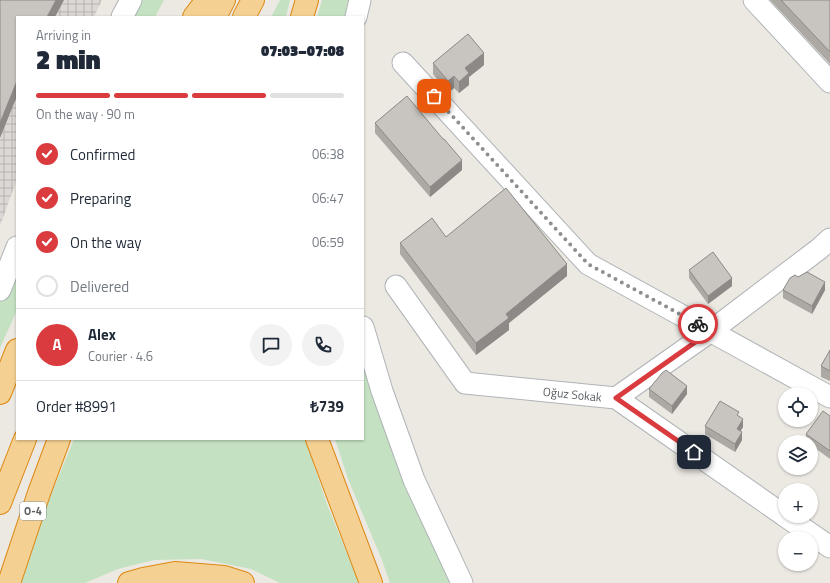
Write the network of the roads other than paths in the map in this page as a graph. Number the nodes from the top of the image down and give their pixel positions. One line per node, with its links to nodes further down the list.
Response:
1 (130, 0): 8 (street)
2 (208, 0): 9 (highway)
3 (224, 0): 10 (highway)
4 (253, 0): 11 (highway)
5 (307, 0): 12 (highway)
6 (360, 0): 13 (street)
7 (754, 0): 15 (street)
8 (122, 16)
9 (195, 16)
10 (216, 16)
11 (245, 16)
12 (302, 16)
13 (356, 16)
14 (403, 63): 21 (street)
15 (830, 82)
16 (826, 248): 21 (street)
17 (16, 250): 19 (street)
18 (396, 286): 25 (street, Oğuz Sokak)
19 (0, 290)
20 (364, 330): 37 (street)
21 (711, 331): 24 (street); 25 (street)
22 (16, 353): 23 (highway)
23 (0, 393)
24 (830, 397)
25 (616, 398): 30 (street, Oğuz Sokak)
26 (25, 440): 29 (highway)
27 (59, 440): 33 (highway, O-4)
28 (318, 440): 36 (highway)
29 (0, 503)
30 (778, 511)
31 (795, 523): 32 (street, Oğuz Sokak)
32 (830, 547)
33 (9, 583)
34 (129, 583): 35 (highway)
35 (243, 583)
36 (371, 583)
37 (462, 583)

